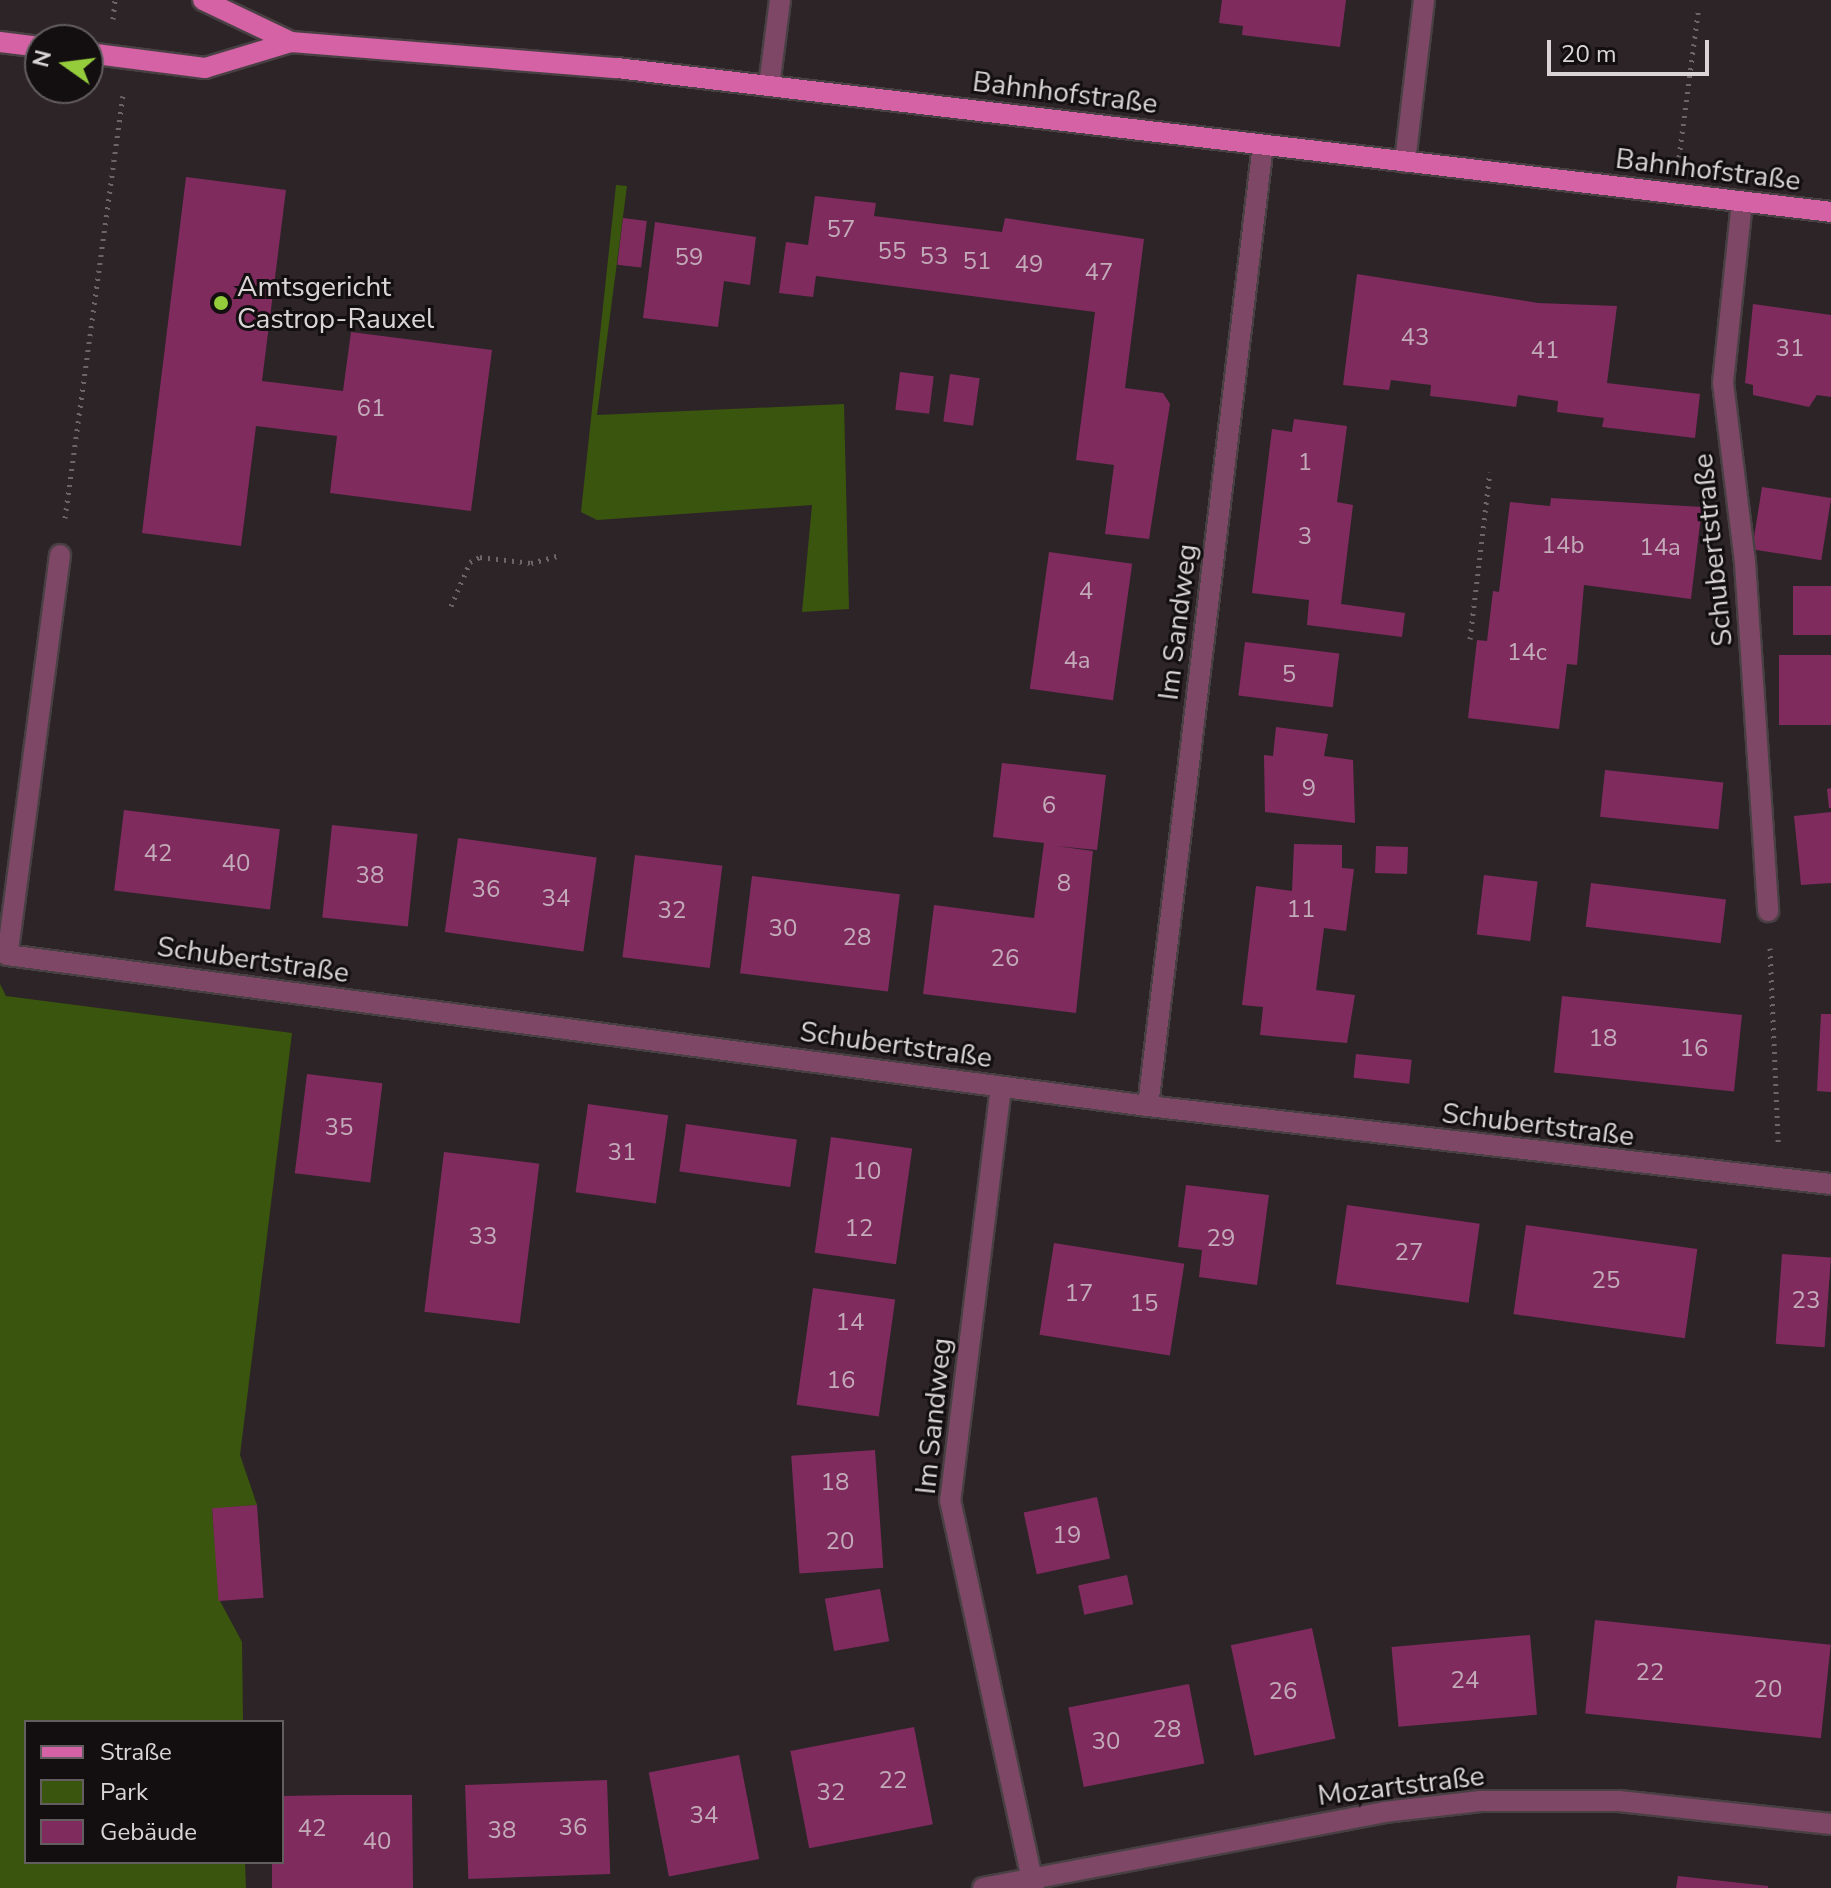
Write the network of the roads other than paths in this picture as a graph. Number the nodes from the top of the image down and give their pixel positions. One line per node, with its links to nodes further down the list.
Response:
1 (203, 0): 5 (main road, Bahnhofstraße)
2 (780, 0): 8 (street)
3 (1424, 0): 10 (street)
4 (0, 42): 6 (main road)
5 (291, 42): 7 (main road, Bahnhofstraße); 8 (main road, Bahnhofstraße)
6 (24, 45)
7 (104, 55)
8 (769, 86): 9 (main road, Bahnhofstraße)
9 (1263, 145): 10 (main road, Bahnhofstraße); 16 (street, Im Sandweg)
10 (1405, 162): 11 (main road, Bahnhofstraße)
11 (1742, 202): 12 (main road, Bahnhofstraße); 14 (street, Schubertstraße)
12 (1831, 212)
13 (60, 555): 15 (street, Schubertstraße)
14 (1768, 911)
15 (1001, 1087): 16 (street, Schubertstraße); 19 (street, Im Sandweg)
16 (1148, 1106): 17 (street, Schubertstraße)
17 (1831, 1184)
18 (1831, 1824): 19 (street, Mozartstraße)
19 (1033, 1883): 20 (street, Mozartstraße)
20 (983, 1888)

